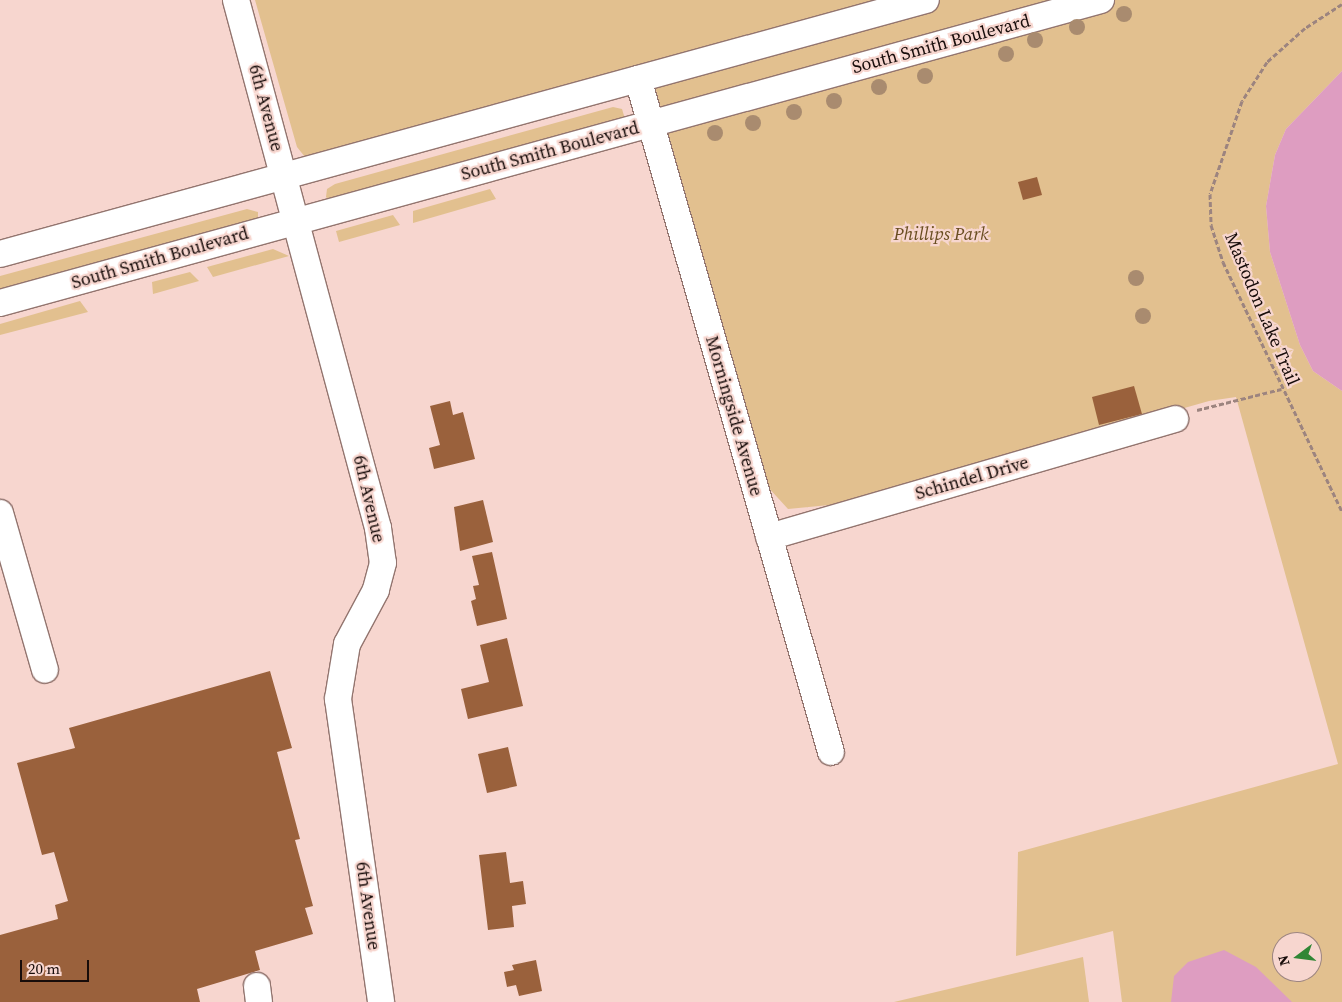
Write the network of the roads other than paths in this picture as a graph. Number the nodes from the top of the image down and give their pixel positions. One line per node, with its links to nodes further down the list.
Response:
1 (236, 0): 6 (street, 6th Avenue)
2 (926, 0): 4 (street)
3 (1101, 0): 5 (street, South Smith Boulevard)
4 (638, 80): 5 (street, Morningside Avenue); 6 (street)
5 (650, 124): 7 (street, South Smith Boulevard); 12 (street, Morningside Avenue)
6 (285, 176): 7 (street, 6th Avenue); 8 (street)
7 (298, 219): 9 (street, South Smith Boulevard); 15 (street, 6th Avenue)
8 (0, 254)
9 (0, 303)
10 (1181, 414): 12 (street, Schindel Drive)
11 (0, 514): 13 (street)
12 (769, 537): 14 (street, Morningside Avenue)
13 (45, 670)
14 (831, 752)
15 (381, 1002)

